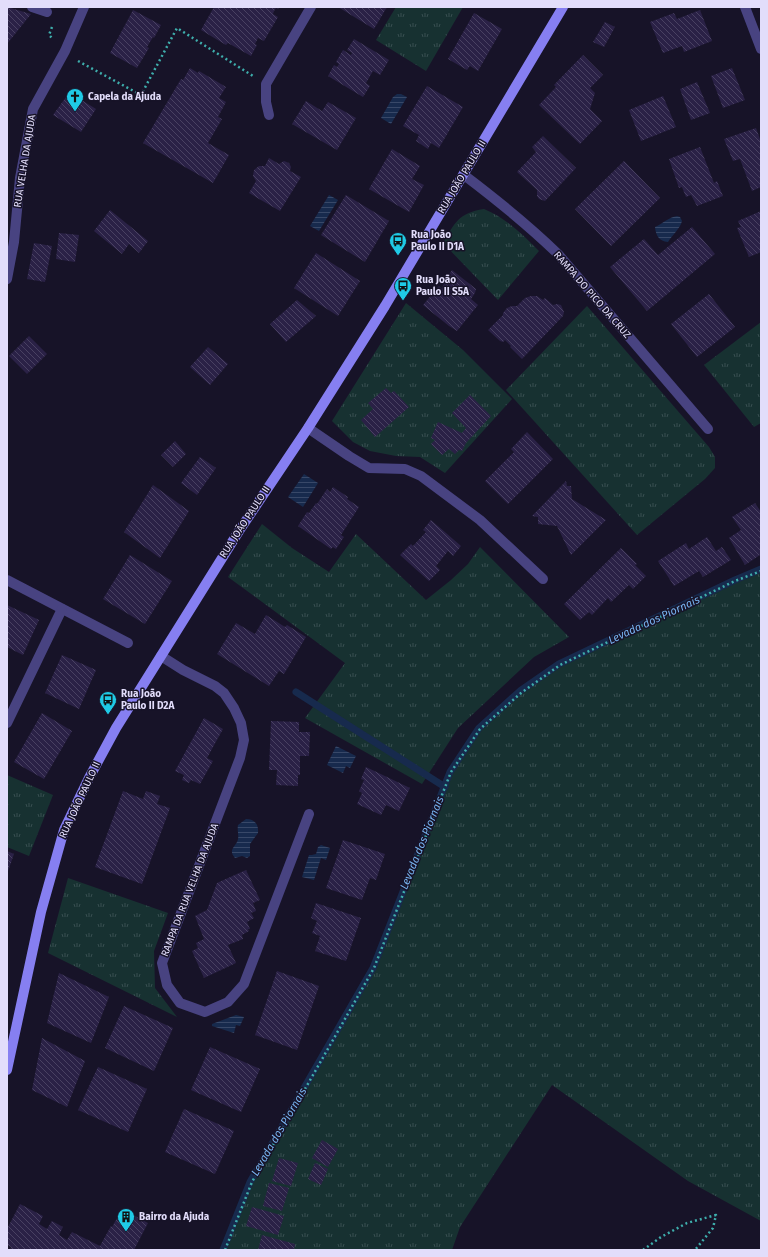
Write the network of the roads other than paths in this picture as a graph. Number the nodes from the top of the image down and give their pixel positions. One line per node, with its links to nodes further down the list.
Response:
1 (32, 7): 6 (street)
2 (84, 7): 10 (street, RUA VELHA DA AJUDA)
3 (311, 7): 8 (street)
4 (563, 7): 9 (street, RUA JOÃO PAULO II)
5 (745, 7): 7 (street)
6 (47, 12)
7 (761, 49)
8 (269, 115)
9 (464, 175): 11 (street, RUA JOÃO PAULO II); 12 (street, RAMPA DO PICO DA CRUZ)
10 (7, 279)
11 (308, 428): 13 (street); 17 (street, RUA JOÃO PAULO II)
12 (708, 429)
13 (542, 579)
14 (7, 580): 15 (street)
15 (62, 609): 16 (street); 18 (street)
16 (128, 643)
17 (161, 656): 19 (street, RAMPA DA RUA VELHA DA AJUDA); 20 (street, RUA JOÃO PAULO II)
18 (7, 723)
19 (309, 814)
20 (7, 1070)

